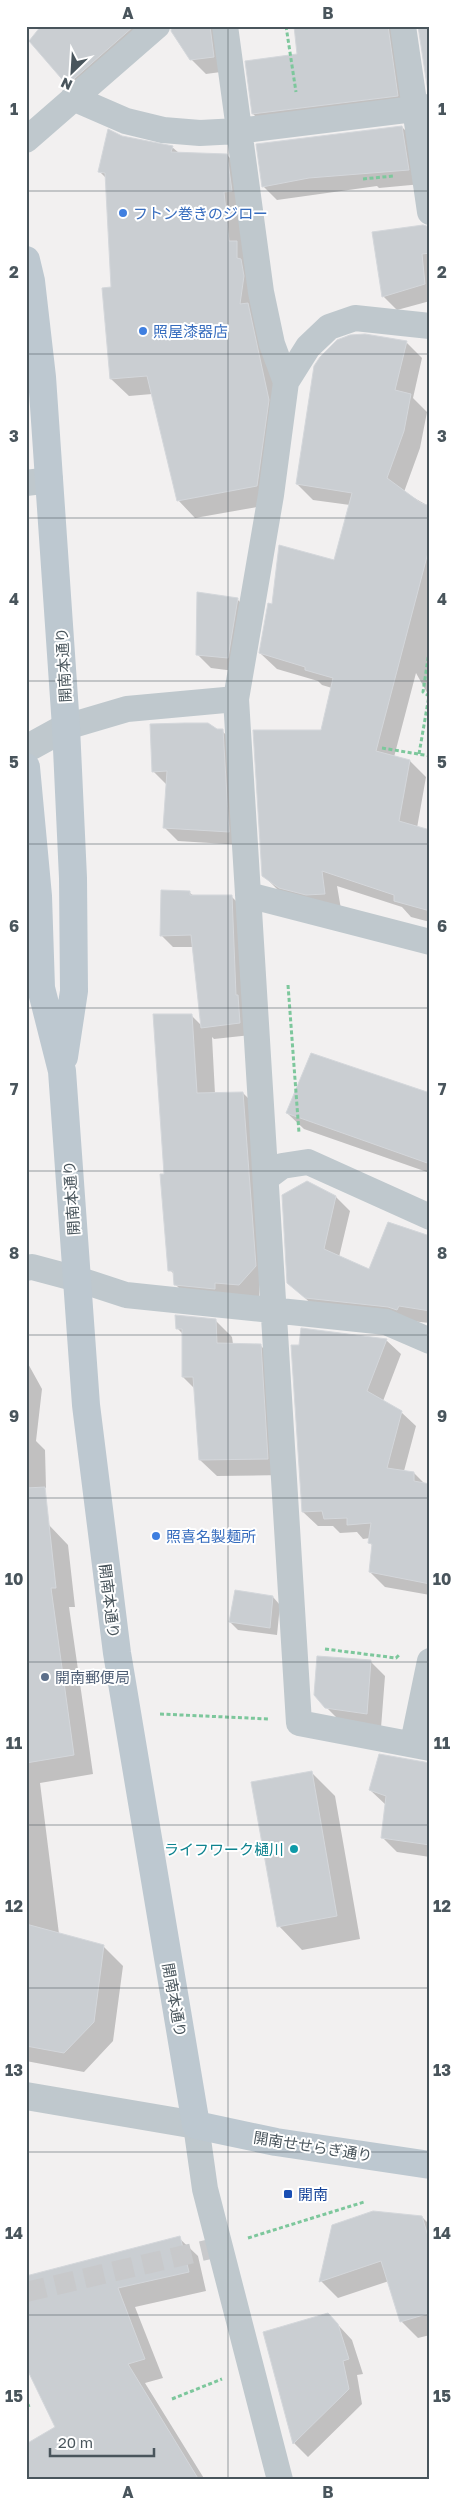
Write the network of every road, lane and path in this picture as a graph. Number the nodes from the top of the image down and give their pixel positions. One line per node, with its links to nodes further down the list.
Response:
1 (225, 26): 8 (street)
2 (286, 26): 7 (path)
3 (403, 26): 6 (street)
4 (147, 29): 5 (street)
5 (73, 98): 8 (street); 9 (street)
6 (422, 108): 7 (street); 10 (street)
7 (301, 123): 8 (street)
8 (238, 131): 13 (street)
9 (26, 140)
10 (430, 212)
11 (26, 260): 14 (main road, 開南本通り)
12 (430, 326): 13 (street)
13 (286, 382): 16 (street)
14 (38, 482): 17 (main road, 開南本通り)
15 (430, 645): 20 (path)
16 (236, 699): 17 (street); 23 (street)
17 (66, 727): 19 (street); 26 (main road, 開南本通り)
18 (382, 748): 20 (path)
19 (26, 749)
20 (418, 754): 21 (path)
21 (430, 756)
22 (26, 767): 26 (main road, 開南本通り)
23 (248, 895): 24 (street); 28 (street)
24 (430, 942)
25 (287, 978): 27 (path)
26 (62, 1071): 31 (main road, 開南本通り)
27 (308, 1162): 28 (street); 29 (street)
28 (266, 1178): 32 (street)
29 (430, 1217)
30 (26, 1268): 31 (street)
31 (77, 1279): 32 (street); 37 (main road, 開南本通り)
32 (274, 1310): 33 (street); 34 (street)
33 (430, 1341)
34 (294, 1646): 35 (path); 38 (street)
35 (403, 1652)
36 (430, 1661): 39 (street)
37 (126, 1712): 38 (path); 41 (main road, 開南本通り)
38 (299, 1723): 39 (street)
39 (421, 1745)
40 (26, 2096): 41 (street)
41 (196, 2125): 42 (main road, 開南せせらぎ通り); 44 (street)
42 (430, 2165)
43 (364, 2202): 44 (path)
44 (219, 2247): 45 (street)
45 (250, 2367): 47 (path); 49 (street)
46 (26, 2398): 48 (path)
47 (172, 2399)
48 (30, 2407)
49 (280, 2480)

